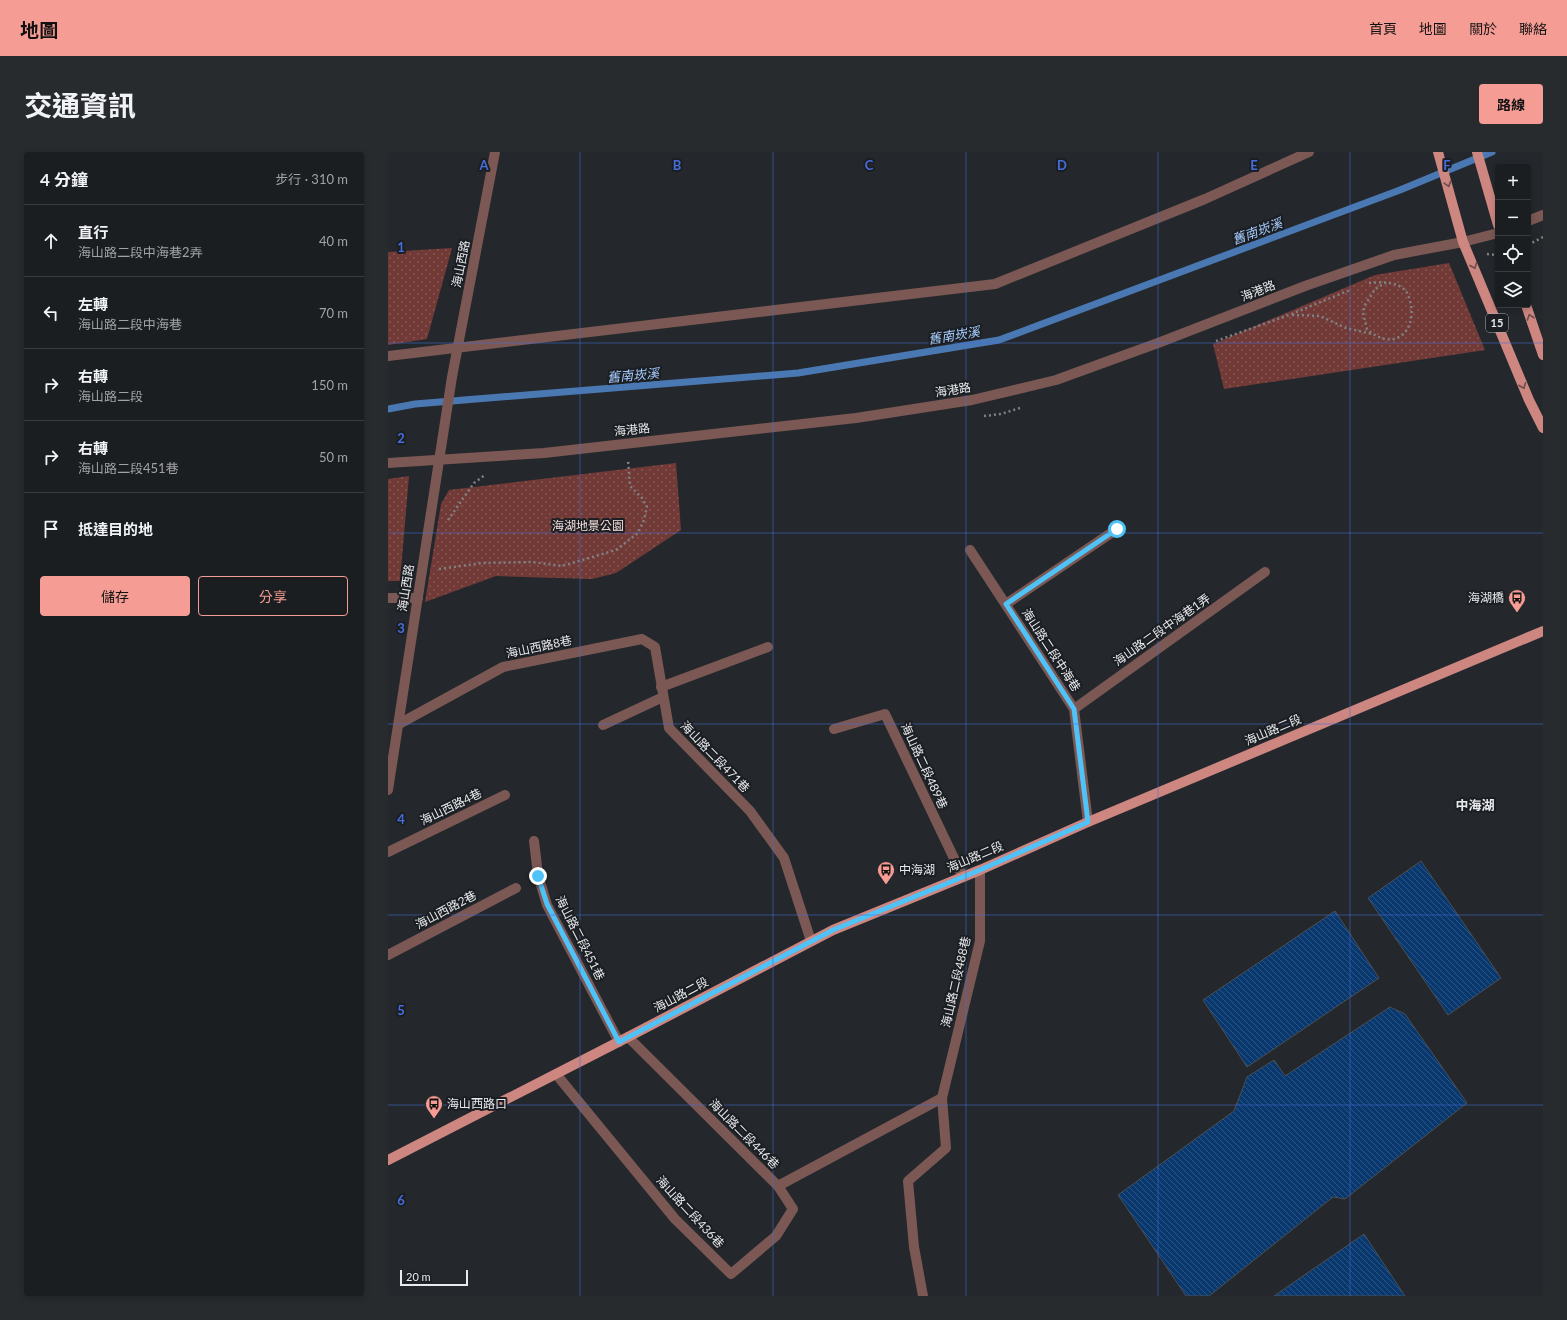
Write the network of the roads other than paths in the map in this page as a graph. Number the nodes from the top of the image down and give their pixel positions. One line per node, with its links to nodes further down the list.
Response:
1 (1309, 152): 11 (street)
2 (1438, 152): 9 (main road, 15, one-way to 9)
3 (1477, 152): 5 (main road)
4 (495, 153): 11 (street, 海山西路)
5 (1495, 214)
6 (1543, 215): 7 (street)
7 (1531, 220)
8 (1495, 234): 9 (street, 海港路)
9 (1463, 242): 14 (main road, 15, one-way to 14); 15 (street, 海港路)
10 (1527, 308): 12 (main road, one-way to 10)
11 (459, 347): 13 (street); 15 (street, 海山西路)
12 (1543, 355)
13 (388, 356)
14 (1543, 428)
15 (440, 459): 16 (street, 海港路); 21 (street, 海山西路)
16 (388, 463)
17 (1117, 529): 22 (street)
18 (970, 550): 22 (street, 海山路二段中海巷)
19 (1265, 572): 27 (street, 海山路二段中海巷1弄)
20 (388, 598): 21 (street)
21 (418, 598): 28 (street, 海山西路)
22 (1006, 604): 27 (street, 海山路二段中海巷)
23 (1543, 631): 33 (main road, 海山路二段)
24 (768, 647): 25 (street)
25 (662, 687): 26 (street, 海山路二段471巷); 28 (street, 海山西路8巷)
26 (663, 698): 29 (street); 39 (street, 海山路二段471巷)
27 (1074, 709): 33 (street, 海山路二段中海巷)
28 (398, 724): 31 (street, 海山西路)
29 (603, 725)
30 (834, 730): 37 (street, 海山路二段489巷)
31 (388, 790)
32 (505, 795): 35 (street, 海山西路4巷)
33 (1088, 822): 36 (main road, 海山路二段)
34 (534, 841): 41 (street, 海山路二段451巷)
35 (388, 852)
36 (980, 870): 37 (main road, 海山路二段); 43 (street, 海山路二段488巷)
37 (963, 877): 39 (main road, 海山路二段)
38 (516, 888): 40 (street, 海山西路2巷)
39 (811, 942): 41 (main road, 海山路二段)
40 (388, 956)
41 (624, 1040): 42 (main road, 海山路二段); 45 (street, 海山路二段446巷)
42 (556, 1074): 44 (main road, 海山路二段); 45 (street, 海山路二段436巷)
43 (942, 1098): 45 (street, 海山路二段446巷); 46 (street, 海山路二段488巷)
44 (388, 1160)
45 (778, 1186)
46 (923, 1296)

